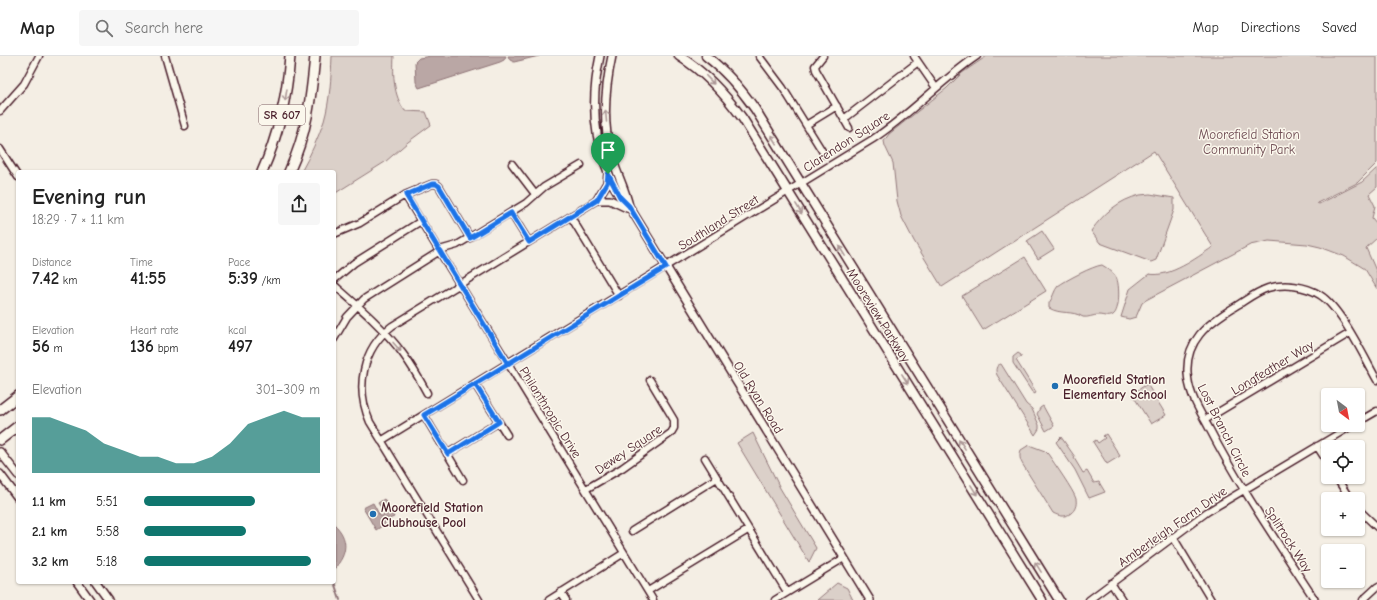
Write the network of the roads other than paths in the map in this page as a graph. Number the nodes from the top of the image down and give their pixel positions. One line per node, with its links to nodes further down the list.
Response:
1 (39, 56): 18 (street)
2 (165, 56): 21 (street)
3 (290, 56): 27 (main road, SR 607, one-way to 27)
4 (315, 56): 28 (main road, SR 607)
5 (600, 56): 30 (street, Old Ryan Road)
6 (612, 56): 36 (street, Old Ryan Road, one-way to 6)
7 (679, 56): 32 (main road, Mooreview Parkway, one-way to 32)
8 (706, 56): 31 (main road, Mooreview Parkway, one-way to 8)
9 (823, 56): 17 (street)
10 (914, 56): 14 (street)
11 (963, 56): 15 (street)
12 (977, 56): 15 (street, Clarendon Square)
13 (761, 57): 20 (street)
14 (918, 62): 16 (street); 19 (street)
15 (967, 62): 16 (street, Clarendon Square)
16 (936, 88): 31 (street, Clarendon Square)
17 (837, 106): 19 (street); 20 (street)
18 (0, 111)
19 (844, 118): 22 (street)
20 (806, 125): 24 (street)
21 (185, 126)
22 (849, 128)
23 (0, 149): 29 (street)
24 (824, 154)
25 (512, 164): 33 (street)
26 (581, 165): 33 (street)
27 (263, 170)
28 (290, 170)
29 (16, 174)
30 (608, 174): 35 (street); 36 (street, Old Ryan Road)
31 (800, 183): 32 (street, Southland Street); 105 (main road, Mooreview Parkway, one-way to 31)
32 (788, 191): 44 (street, Southland Street); 104 (main road, Mooreview Parkway, one-way to 104)
33 (535, 194): 37 (street)
34 (406, 195): 39 (street, Philanthropic Drive); 40 (street); 41 (street)
35 (597, 200): 36 (street); 38 (street)
36 (630, 209): 44 (street, Old Ryan Road)
37 (511, 213): 41 (street); 42 (street)
38 (571, 217): 42 (street); 48 (street)
39 (422, 221): 43 (street, Philanthropic Drive); 45 (street)
40 (336, 233)
41 (470, 238): 43 (street)
42 (529, 242): 46 (street)
43 (440, 251): 46 (street, Philanthropic Drive); 49 (street)
44 (666, 267): 48 (street, Southland Street); 88 (street, Old Ryan Road)
45 (336, 278)
46 (460, 284): 50 (street); 53 (street, Philanthropic Drive)
47 (336, 287): 49 (street)
48 (618, 296): 53 (street, Southland Street)
49 (357, 306): 50 (street); 52 (street)
50 (384, 332): 57 (street, one-way to 57); 69 (street)
51 (1350, 333): 55 (street, Lost Branch Circle); 63 (street, Longfeather Way); 63 (street, Lost Branch Circle)
52 (336, 336)
53 (508, 364): 56 (street, Southland Street); 79 (street, Philanthropic Drive)
54 (650, 380): 79 (street, Dewey Square)
55 (1377, 380)
56 (475, 384): 61 (street, Southland Street); 64 (street)
57 (428, 393)
58 (16, 398): 59 (main road)
59 (0, 410)
60 (1377, 411): 62 (street)
61 (424, 415): 69 (street, Southland Street); 73 (street)
62 (1365, 418)
63 (1205, 420): 80 (street, Lost Branch Circle)
64 (499, 422): 67 (street); 73 (street)
65 (16, 428): 68 (main road)
66 (1341, 432): 70 (street, Amberleigh Farm Drive)
67 (507, 435)
68 (0, 440)
69 (381, 441): 98 (street)
70 (1317, 446): 72 (street); 80 (street, Amberleigh Farm Drive)
71 (0, 452): 75 (street)
72 (1321, 452)
73 (448, 454): 78 (street)
74 (705, 458): 77 (street)
75 (16, 472)
76 (0, 474): 81 (street)
77 (717, 478): 84 (street); 85 (street)
78 (463, 480)
79 (586, 489): 87 (street, Philanthropic Drive)
80 (1244, 490): 86 (street, Amberleigh Farm Drive); 109 (street, Splitrock Way)
81 (16, 495)
82 (1365, 516): 83 (street)
83 (1377, 527)
84 (748, 530): 93 (street); 95 (street)
85 (632, 531)
86 (1173, 537): 89 (street, Amberleigh Farm Drive); 108 (street)
87 (624, 553): 93 (street, Philanthropic Drive); 94 (street)
88 (844, 558): 95 (street); 103 (street, Old Ryan Road)
89 (1111, 583): 106 (street, Amberleigh Farm Drive); 107 (street)
90 (78, 584): 96 (street)
91 (97, 584): 97 (street)
92 (1377, 587): 110 (street)
93 (648, 591): 101 (street, Philanthropic Drive)
94 (561, 592): 99 (street); 100 (street)
95 (787, 592): 102 (street)
96 (90, 600)
97 (109, 600)
98 (479, 600)
99 (550, 600)
100 (566, 600)
101 (653, 600)
102 (775, 600)
103 (870, 600)
104 (1042, 600)
105 (1059, 600)
106 (1089, 600)
107 (1122, 600)
108 (1210, 600)
109 (1315, 600)
110 (1363, 600)

